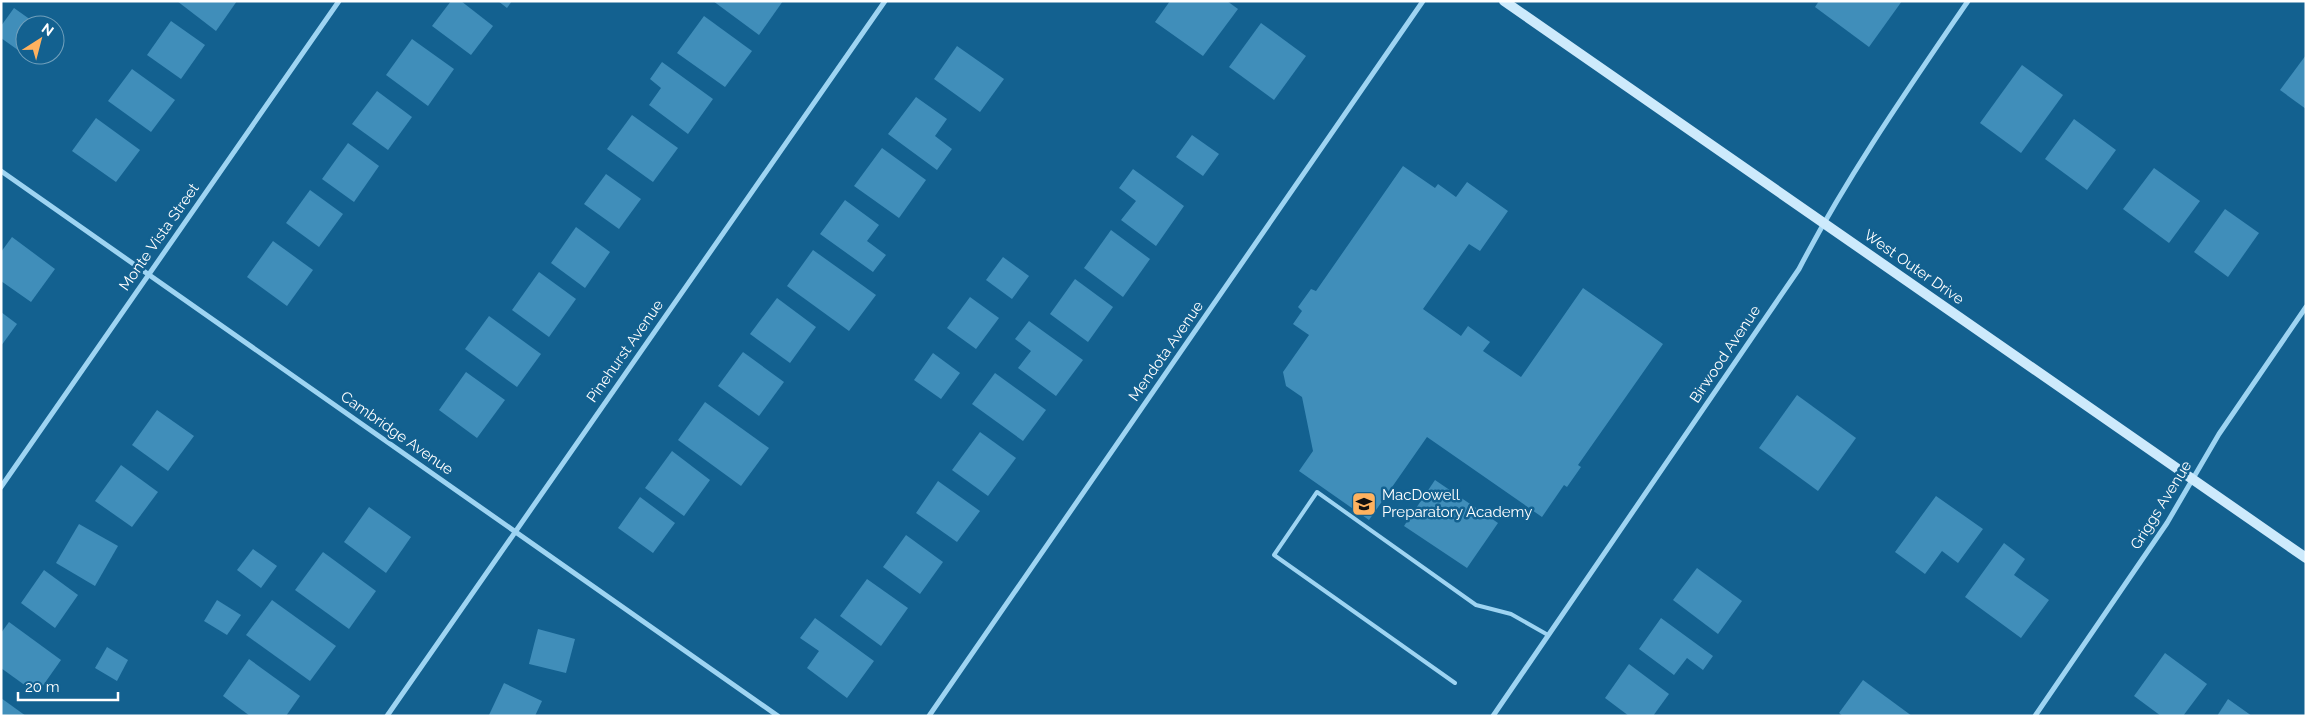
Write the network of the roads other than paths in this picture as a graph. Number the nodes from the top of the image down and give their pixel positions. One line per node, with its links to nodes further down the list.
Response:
1 (339, 1): 8 (street, Monte Vista Street)
2 (885, 1): 12 (street, Pinehurst Avenue)
3 (1423, 1): 18 (street, Mendota Avenue)
4 (1504, 1): 7 (main road, West Outer Drive)
5 (1968, 1): 7 (street, Birwood Avenue)
6 (1, 171): 8 (street, Cambridge Avenue)
7 (1823, 223): 10 (main road, West Outer Drive); 14 (street, Birwood Avenue)
8 (148, 273): 11 (street, Monte Vista Street); 12 (street, Cambridge Avenue)
9 (2306, 307): 10 (street, Griggs Avenue)
10 (2192, 480): 13 (main road, West Outer Drive); 20 (street, Griggs Avenue)
11 (1, 487)
12 (514, 531): 16 (street, Pinehurst Avenue); 17 (street, Cambridge Avenue)
13 (2306, 558)
14 (1548, 635): 15 (lane); 19 (street, Birwood Avenue)
15 (1455, 683)
16 (387, 716)
17 (778, 716)
18 (930, 716)
19 (1492, 716)
20 (2035, 716)

